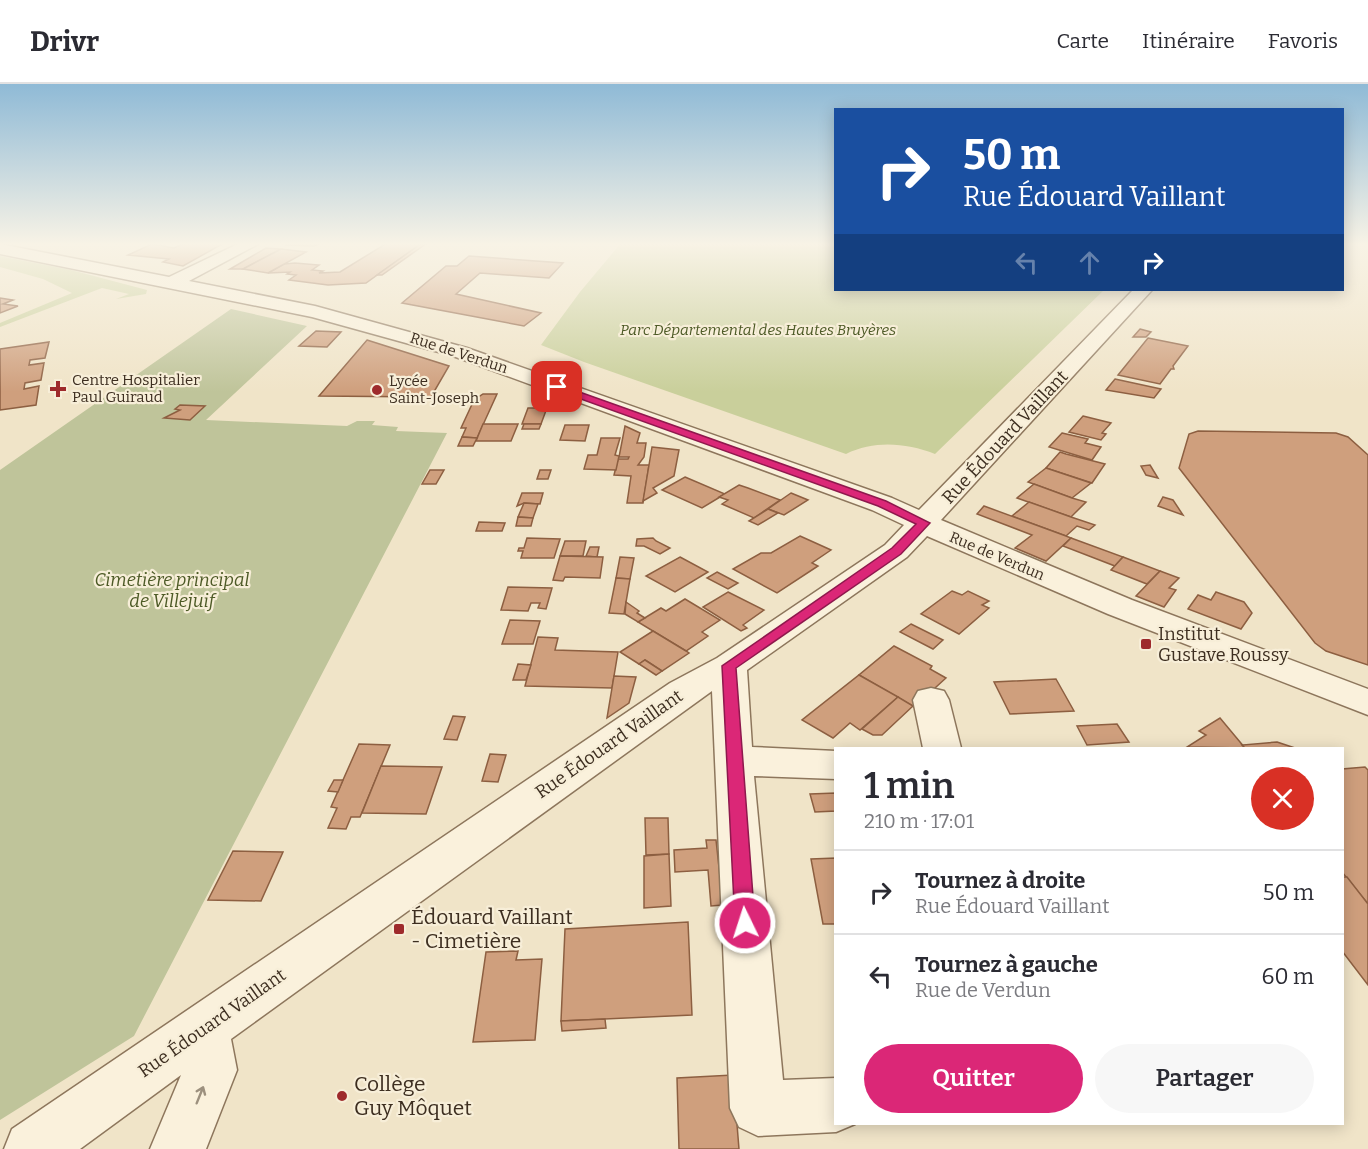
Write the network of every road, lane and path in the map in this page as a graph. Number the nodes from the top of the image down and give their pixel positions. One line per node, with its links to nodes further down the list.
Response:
1 (220, 293): 3 (street, Rue de Verdun)
2 (1140, 293): 3 (street, Rue Édouard Vaillant)
3 (924, 523): 4 (street, Rue Édouard Vaillant); 6 (street, Rue de Verdun)
4 (729, 666): 8 (street); 10 (street, Rue Édouard Vaillant)
5 (931, 700): 7 (street)
6 (1368, 703)
7 (942, 747)
8 (733, 761): 9 (street); 11 (street)
9 (834, 765)
10 (203, 1030): 12 (street, Rue Édouard Vaillant); 13 (street, one-way to 10)
11 (834, 1105)
12 (32, 1149)
13 (178, 1149)

